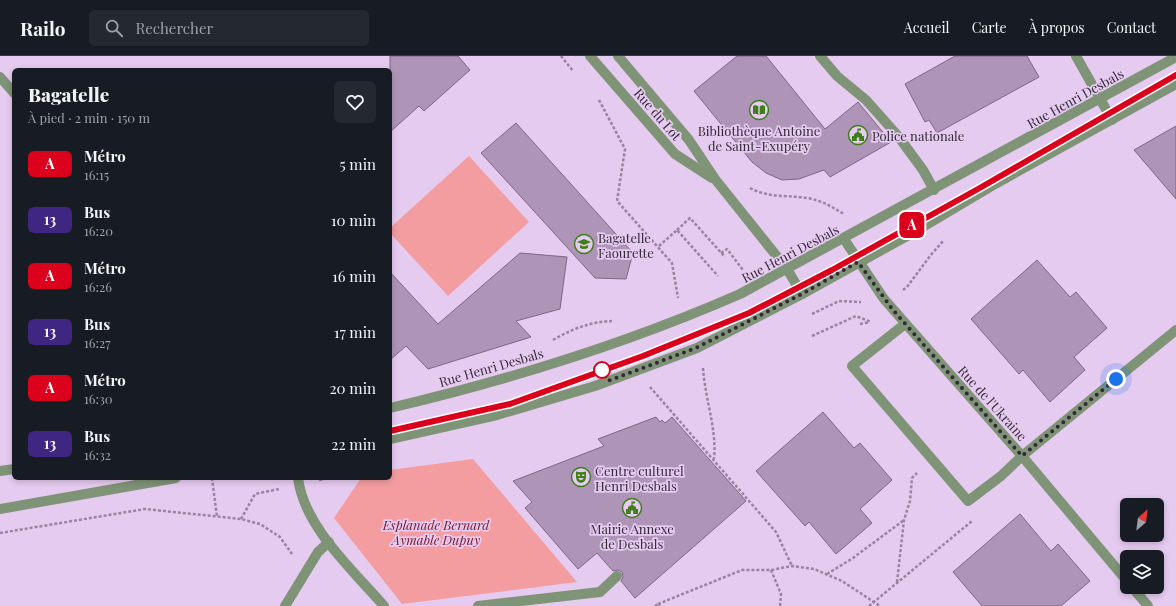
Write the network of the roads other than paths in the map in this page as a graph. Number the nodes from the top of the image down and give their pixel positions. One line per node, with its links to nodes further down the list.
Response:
1 (590, 56): 11 (street, Rue du Lot)
2 (618, 56): 11 (street, Rue du Lot)
3 (820, 56): 12 (street)
4 (1076, 56): 9 (street)
5 (1176, 57): 9 (street, Rue Henri Desbals)
6 (0, 77): 8 (street)
7 (1176, 84): 10 (street)
8 (12, 91)
9 (1100, 98): 10 (street); 12 (street, Rue Henri Desbals)
10 (1112, 120): 14 (street)
11 (714, 179): 15 (street, Rue du Lot)
12 (934, 190): 13 (street, Rue Henri Desbals)
13 (844, 239): 14 (street, Rue de l'Ukraine); 15 (street, Rue Henri Desbals)
14 (858, 262): 16 (street); 17 (street, Rue de l'Ukraine)
15 (787, 269): 16 (street, Rue du Lot); 19 (street, Rue Henri Desbals)
16 (802, 294): 20 (street)
17 (905, 324): 21 (street, Rue de l'Ukraine); 21 (street)
18 (1176, 330): 21 (street)
19 (392, 407)
20 (392, 439)
21 (1022, 456): 28 (street, Rue de l'Ukraine)
22 (12, 469): 23 (street)
23 (0, 471)
24 (165, 480): 26 (street)
25 (298, 480): 27 (street)
26 (0, 509)
27 (329, 542): 31 (street); 32 (street)
28 (1120, 573)
29 (617, 576): 33 (street)
30 (1138, 594): 34 (street)
31 (286, 606)
32 (384, 606)
33 (478, 606)
34 (1148, 606)

